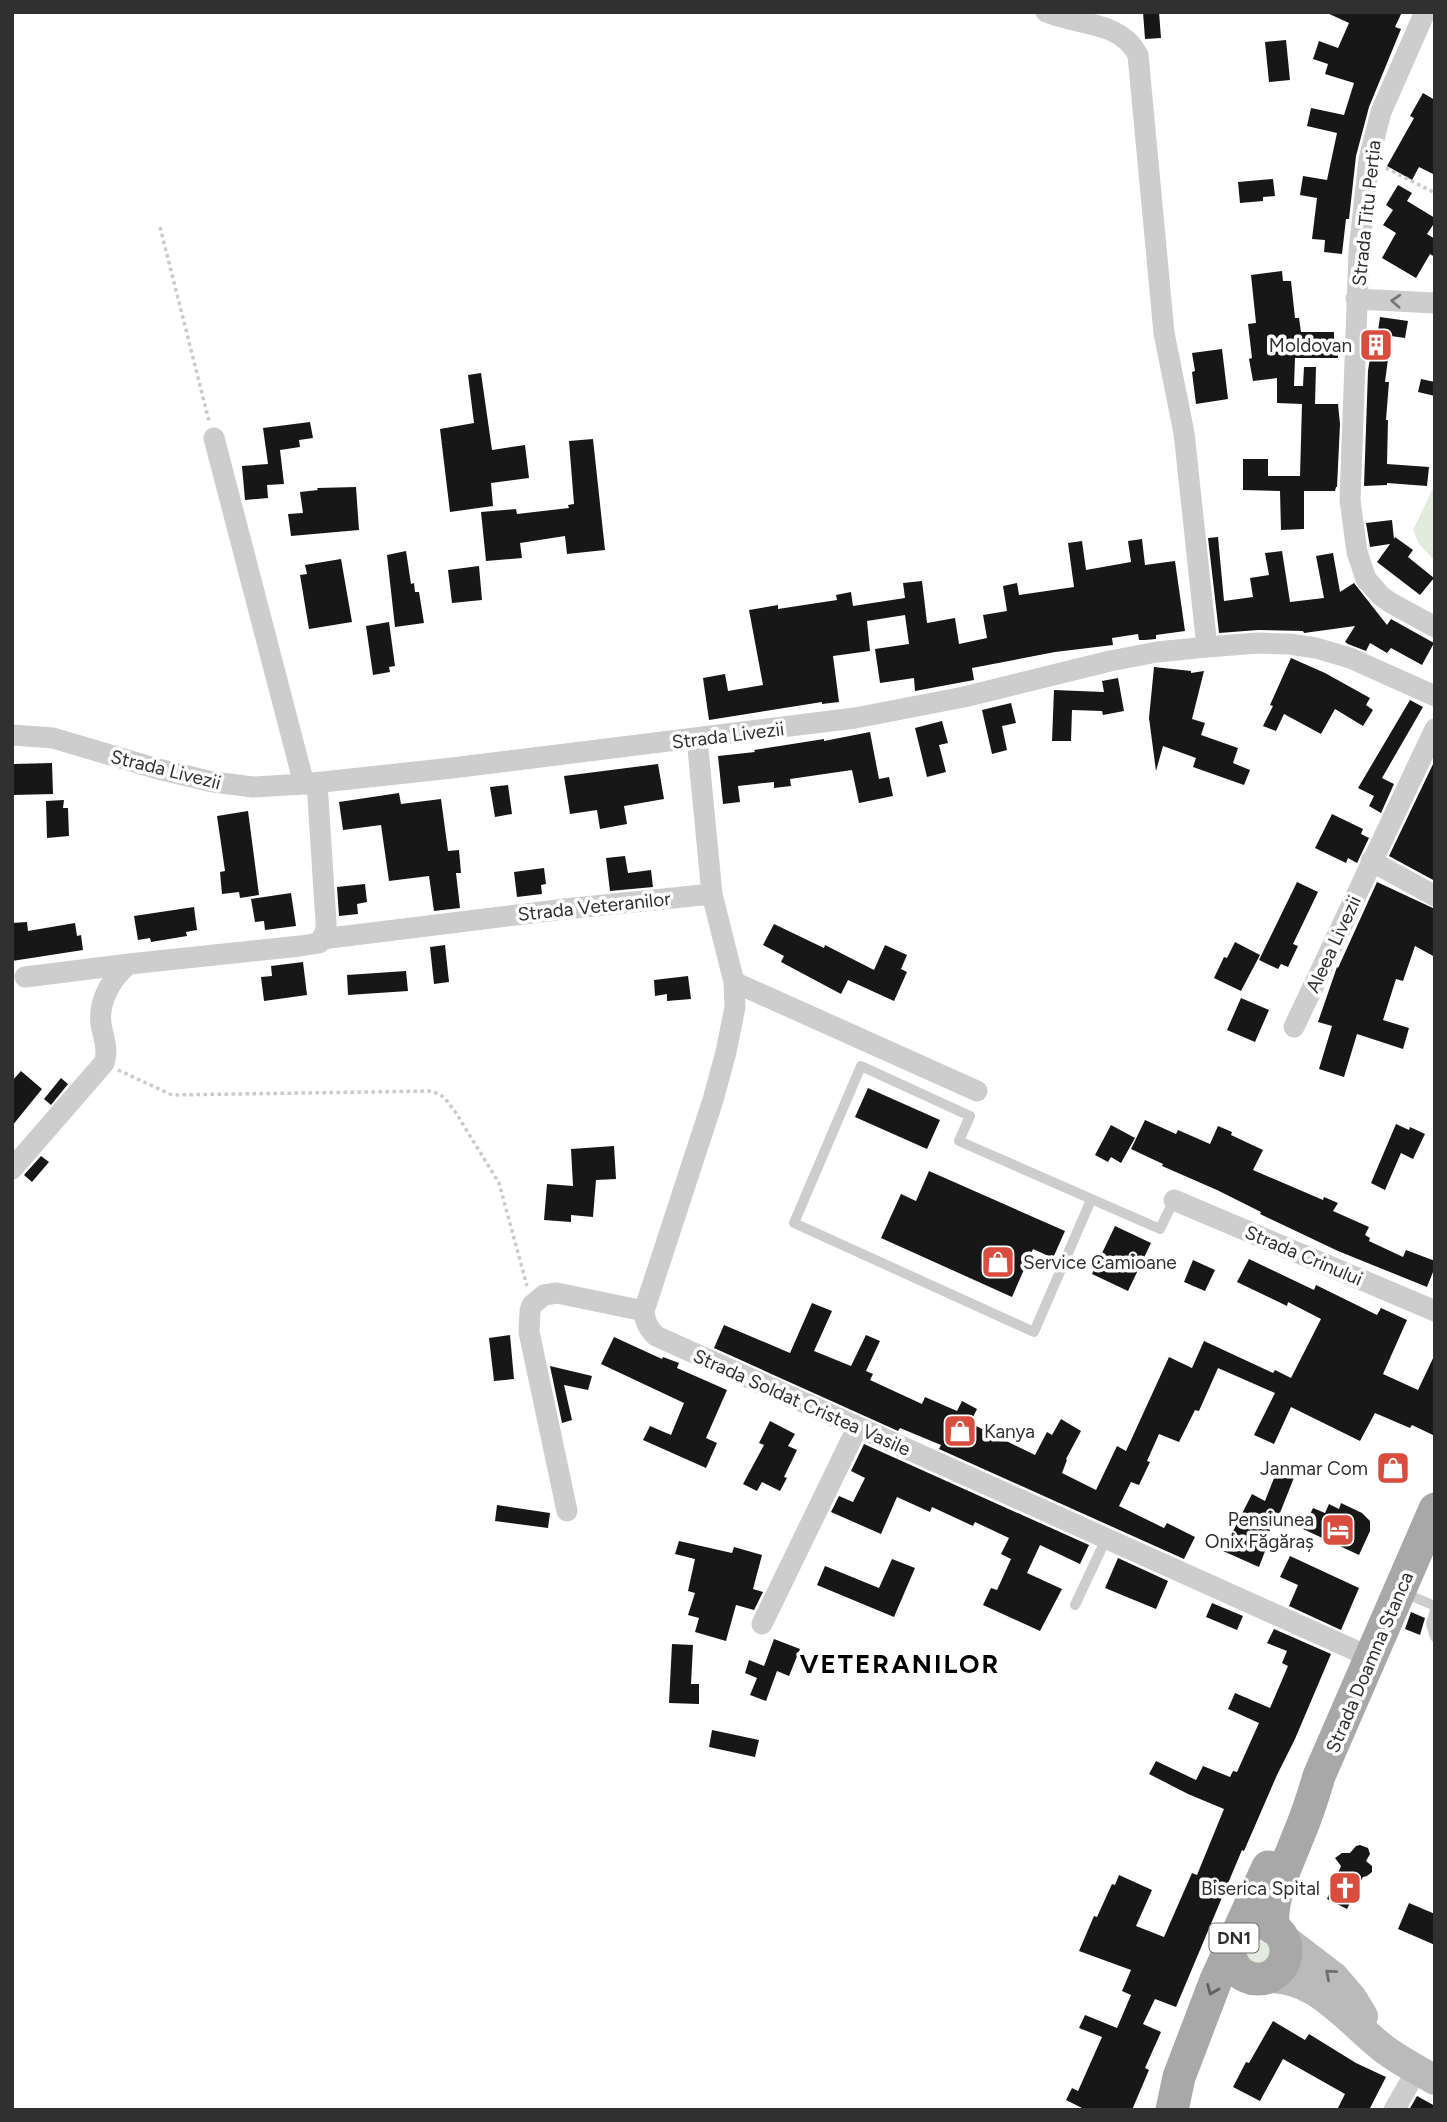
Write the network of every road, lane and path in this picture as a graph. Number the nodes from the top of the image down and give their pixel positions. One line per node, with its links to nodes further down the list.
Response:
1 (1046, 12): 10 (street)
2 (1425, 12): 3 (street, Strada Titu Perția)
3 (1369, 159): 4 (path); 6 (street, Strada Titu Perția)
4 (1435, 193)
5 (160, 227): 8 (path)
6 (1356, 299): 7 (street, Strada Titu Perția, one-way to 6); 9 (street, Strada Titu Perția)
7 (1435, 303)
8 (214, 438): 15 (street)
9 (1435, 627)
10 (1207, 647): 11 (street, Strada Livezii); 14 (street, Strada Livezii)
11 (1435, 696)
12 (1435, 729): 16 (street, Aleea Livezii)
13 (12, 735): 15 (street, Strada Livezii)
14 (697, 739): 15 (street, Strada Livezii); 17 (street)
15 (310, 784): 19 (street)
16 (1371, 861): 18 (street); 23 (street, Aleea Livezii)
17 (712, 894): 19 (street, Strada Veteranilor); 22 (street)
18 (1435, 897)
19 (322, 939): 20 (street, Strada Veteranilor)
20 (129, 964): 21 (street, Strada Veteranilor); 24 (street)
21 (25, 977)
22 (734, 982): 25 (street); 30 (street)
23 (1294, 1027)
24 (104, 1063): 26 (street); 29 (path)
25 (976, 1091)
26 (12, 1169)
27 (1091, 1200): 27 (lane); 28 (lane)
28 (1174, 1200): 31 (street, Strada Crinului)
29 (532, 1305): 30 (street); 34 (street)
30 (645, 1311): 32 (street, Strada Soldat Cristea Vasile)
31 (1435, 1311)
32 (857, 1428): 35 (street, Strada Soldat Cristea Vasile); 39 (street)
33 (1435, 1508): 36 (main road, Strada Doamna Stanca / DN1)
34 (567, 1511)
35 (1106, 1539): 37 (lane); 41 (street, Strada Soldat Cristea Vasile)
36 (1399, 1590): 38 (lane); 41 (main road, Strada Doamna Stanca / DN1)
37 (1075, 1605)
38 (1435, 1608): 40 (lane)
39 (762, 1624)
40 (1435, 1637)
41 (1370, 1657): 42 (main road, Strada Doamna Stanca / DN1)
42 (1320, 1776): 43 (main road, Strada Doamna Stanca / DN1); 44 (main road, Strada Doamna Stanca / DN1)
43 (1278, 1933): 44 (main road, DN1); 45 (main road, DN1); 46 (street, one-way to 43)
44 (1232, 1942): 45 (main road, DN1); 48 (main road, Strada Doamna Stanca / DN1, one-way to 48)
45 (1258, 1979): 46 (street); 49 (main road, DN1)
46 (1384, 2049): 47 (street)
47 (1426, 2075): 50 (street)
48 (1172, 2110)
49 (1184, 2110)
50 (1394, 2110)

